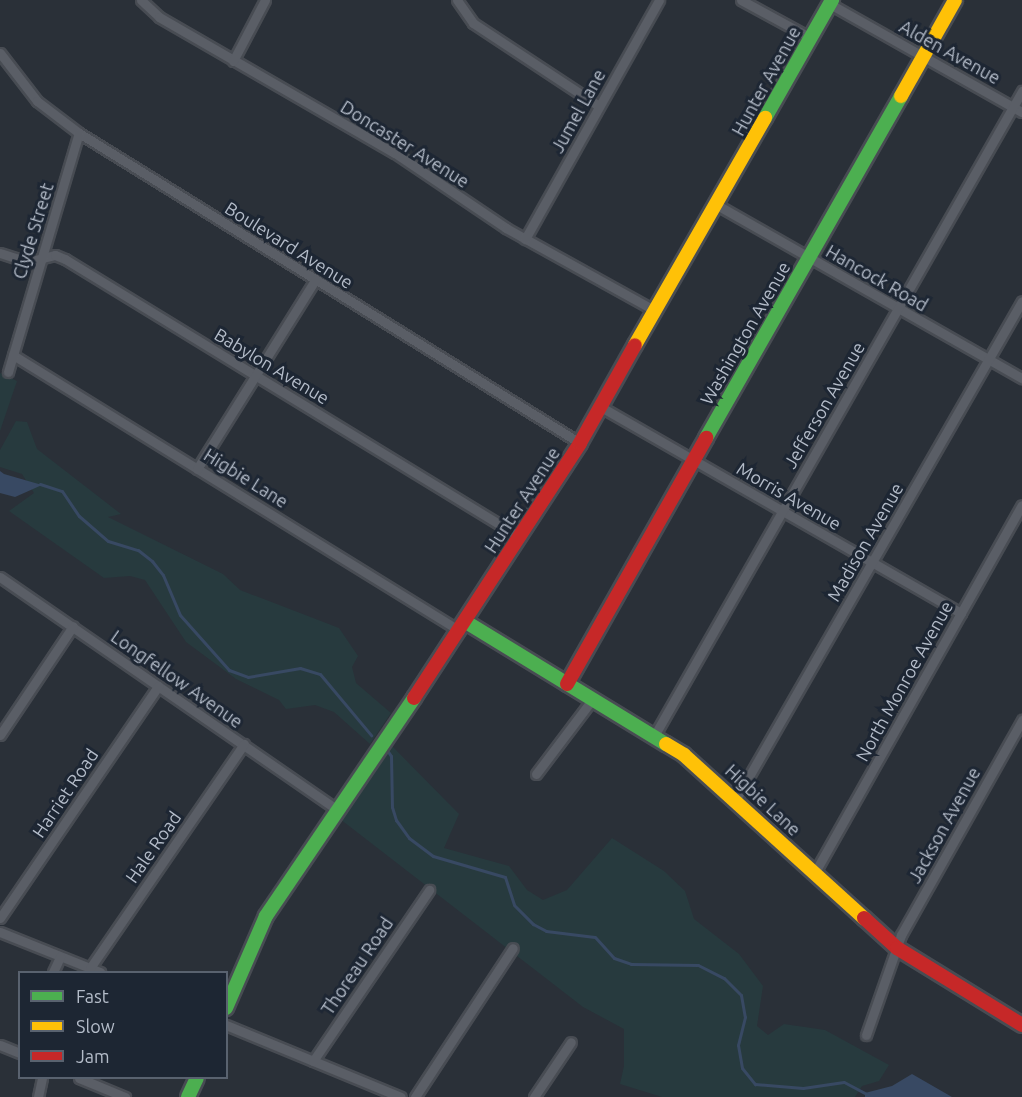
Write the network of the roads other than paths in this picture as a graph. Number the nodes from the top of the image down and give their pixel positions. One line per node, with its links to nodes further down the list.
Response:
1 (141, 0): 11 (street, Doncaster Avenue)
2 (265, 0): 11 (street)
3 (457, 0): 13 (street)
4 (659, 0): 13 (street, Jumel Lane)
5 (741, 0): 8 (street)
6 (955, 0): 10 (street, Washington Avenue)
7 (831, 2): 8 (street, Hunter Avenue); 10 (street, Alden Avenue)
8 (811, 38): 16 (street, Hunter Avenue)
9 (0, 53): 15 (street, Boulevard Avenue)
10 (924, 56): 14 (street, Alden Avenue); 20 (street, Washington Avenue)
11 (233, 61): 17 (street, Doncaster Avenue)
12 (1022, 91): 14 (street, Jefferson Avenue)
13 (599, 106): 17 (street, Jumel Lane)
14 (1018, 109): 23 (street, Jefferson Avenue)
15 (79, 133): 19 (street, Clyde Street); 21 (street, Boulevard Avenue)
16 (717, 206): 20 (street, Hancock Road); 24 (street, Hunter Avenue)
17 (525, 239): 24 (street, Doncaster Avenue)
18 (0, 253): 19 (street, Babylon Avenue)
19 (43, 257): 25 (street, Clyde Street); 28 (street, Babylon Avenue)
20 (809, 258): 23 (street, Hancock Road); 32 (street, Washington Avenue)
21 (315, 280): 28 (street); 31 (street, Boulevard Avenue)
22 (1022, 301): 26 (street, Madison Avenue)
23 (899, 309): 26 (street, Hancock Road); 35 (street, Jefferson Avenue)
24 (656, 311): 30 (street, Hunter Avenue)
25 (13, 355): 27 (street, Clyde Street); 33 (street, Higbie Lane)
26 (989, 359): 29 (street, Hancock Road); 37 (street, Madison Avenue)
27 (8, 372)
28 (256, 375): 33 (street); 36 (street, Babylon Avenue)
29 (1022, 378)
30 (601, 407): 31 (street, Hunter Avenue); 32 (street, Morris Avenue)
31 (580, 443): 36 (street, Hunter Avenue)
32 (693, 460): 35 (street, Morris Avenue); 42 (street, Washington Avenue)
33 (197, 469): 41 (street, Higbie Lane)
34 (1022, 506): 39 (street, North Monroe Avenue)
35 (783, 511): 37 (street, Morris Avenue); 47 (street, Jefferson Avenue)
36 (520, 537): 41 (street, Hunter Avenue)
37 (872, 562): 39 (street, Morris Avenue); 50 (street, Madison Avenue)
38 (0, 577): 40 (street, Longfellow Avenue)
39 (961, 613): 52 (street, North Monroe Avenue)
40 (73, 626): 43 (street, Longfellow Avenue); 46 (street)
41 (463, 626): 42 (street, Higbie Lane); 51 (street, Hunter Avenue)
42 (567, 684): 44 (street, Higbie Lane)
43 (158, 686): 48 (street, Longfellow Avenue); 54 (street, Harriet Road)
44 (592, 700): 47 (street, Higbie Lane); 49 (street)
45 (1022, 720): 57 (street, Jackson Avenue)
46 (0, 735)
47 (654, 736): 50 (street, Higbie Lane)
48 (244, 744): 51 (street, Longfellow Avenue); 59 (street, Hale Road)
49 (536, 774)
50 (736, 800): 52 (street, Higbie Lane)
51 (336, 809): 62 (street, Hunter Avenue)
52 (815, 873): 57 (street, Higbie Lane)
53 (429, 890): 69 (street, Thoreau Road)
54 (0, 918)
55 (0, 932): 58 (street)
56 (513, 948): 77 (street)
57 (897, 948): 63 (street, Higbie Lane); 65 (street, Jackson Avenue)
58 (60, 957): 59 (street); 60 (street)
59 (90, 968): 61 (street)
60 (53, 971)
61 (98, 971)
62 (228, 1003)
63 (1022, 1024)
64 (228, 1026): 69 (street)
65 (866, 1035)
66 (571, 1042): 78 (street)
67 (0, 1045): 68 (street)
68 (18, 1053)
69 (313, 1061): 76 (street)
70 (42, 1079): 73 (street)
71 (84, 1079): 74 (street)
72 (196, 1079): 75 (street)
73 (39, 1097)
74 (125, 1097)
75 (188, 1097)
76 (401, 1097)
77 (415, 1097)
78 (534, 1097)

